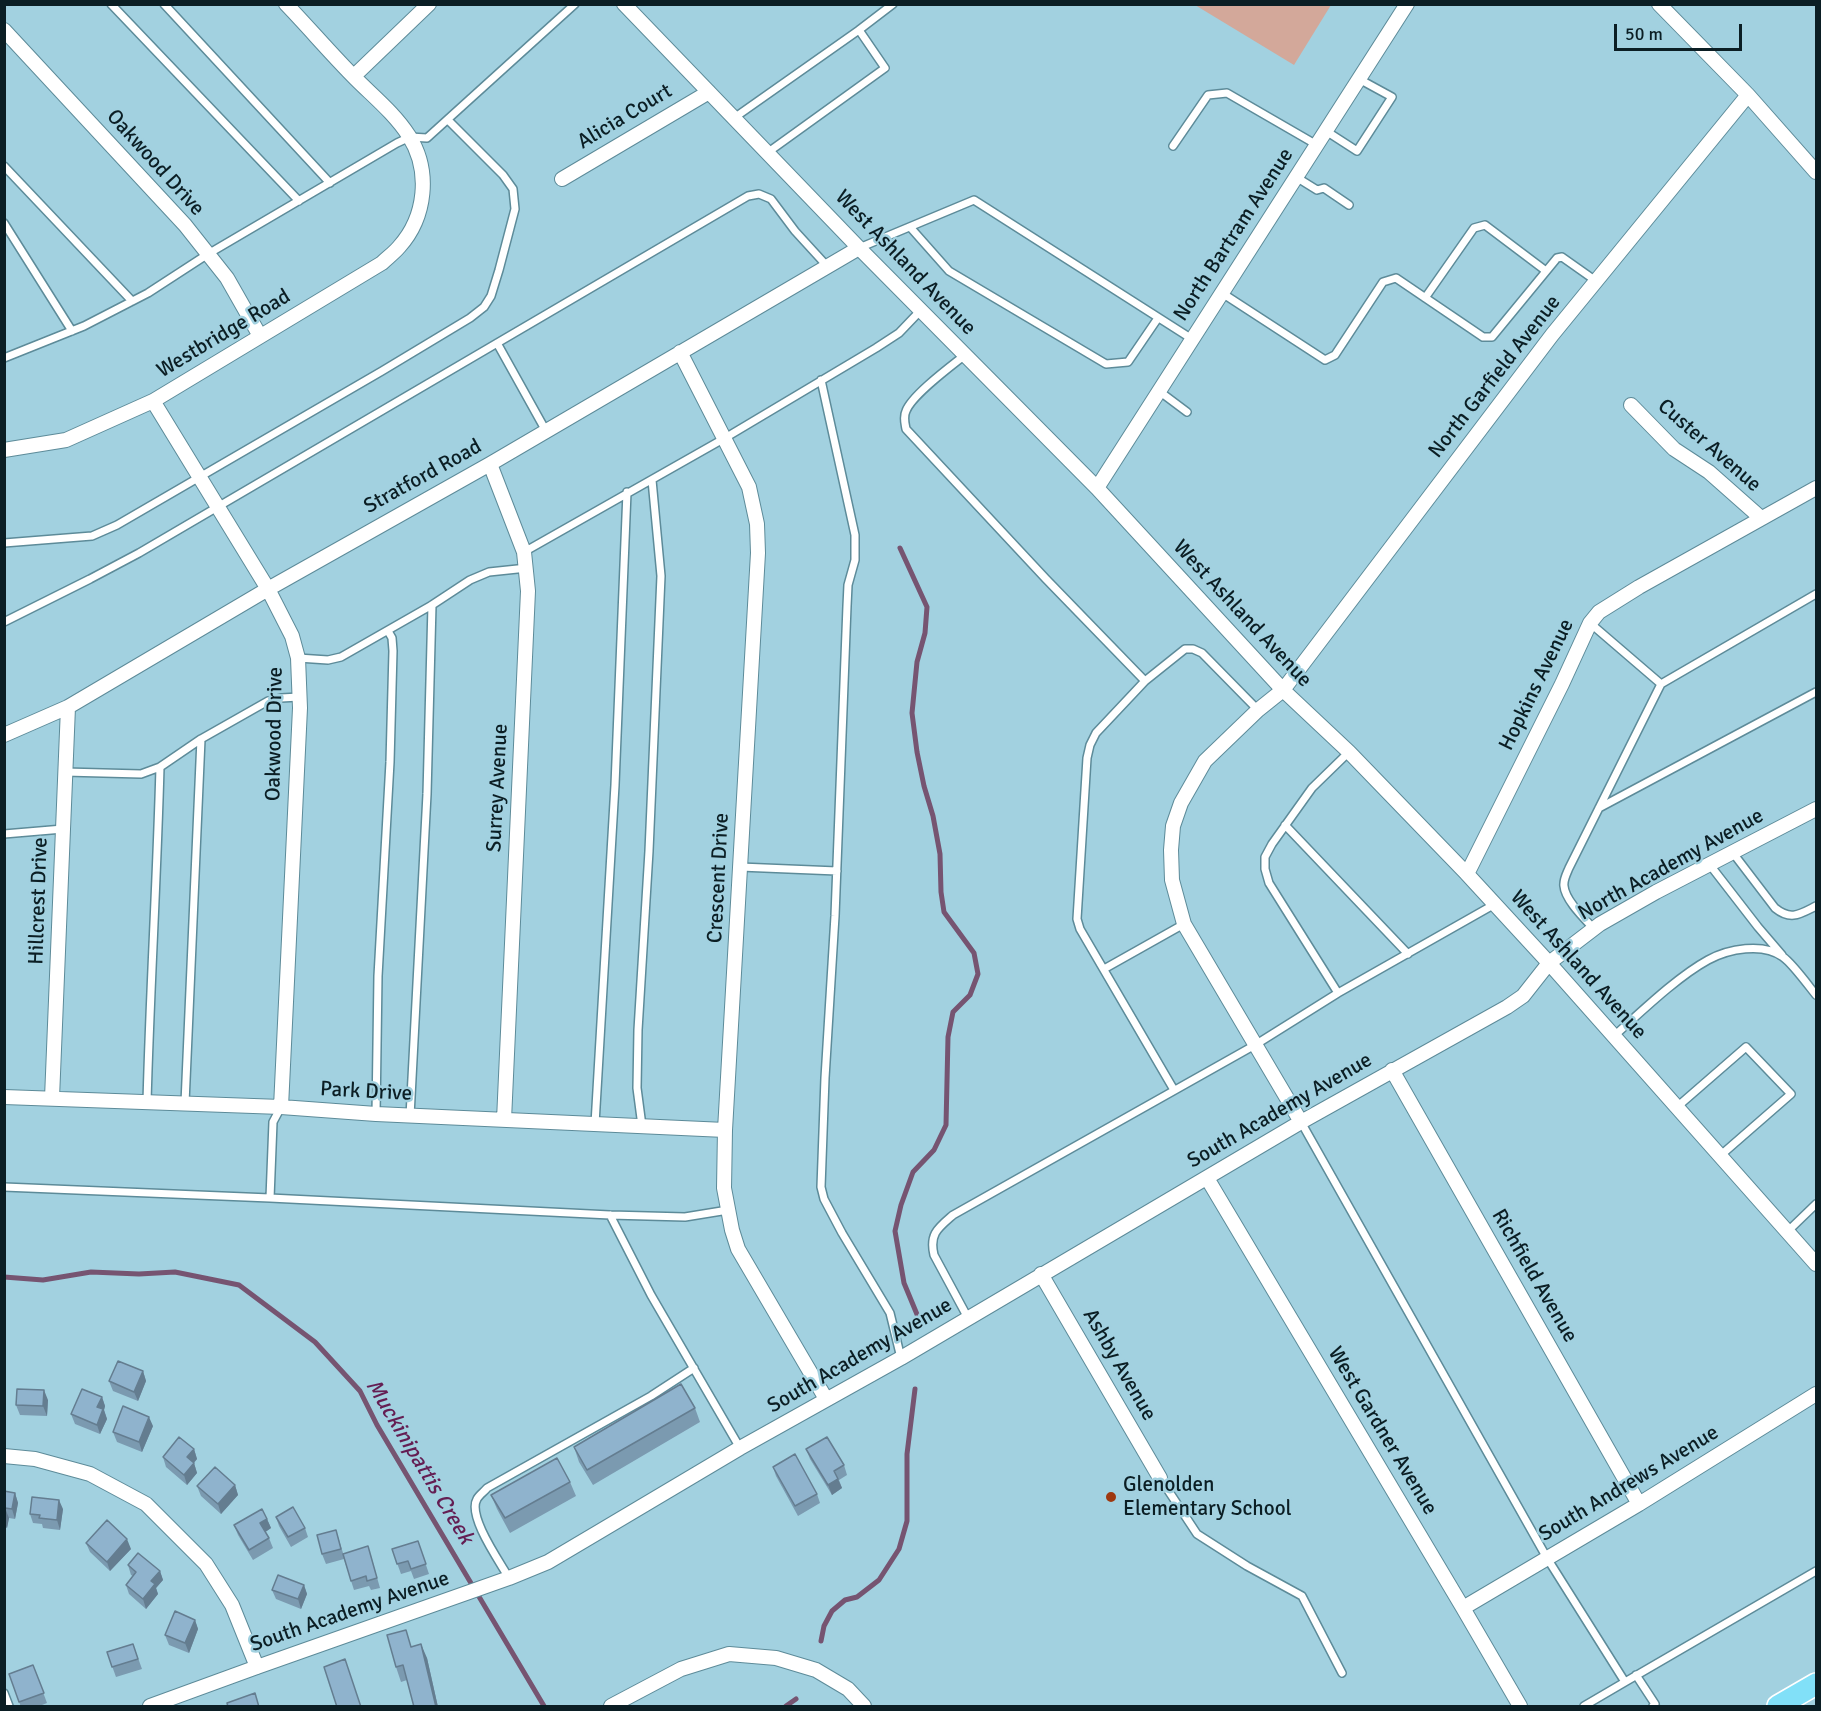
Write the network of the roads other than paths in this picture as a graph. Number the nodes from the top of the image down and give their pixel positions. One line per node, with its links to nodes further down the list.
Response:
1 (111, 4): 28 (lane)
2 (164, 4): 27 (lane)
3 (429, 4): 12 (street)
4 (575, 4): 17 (lane)
5 (624, 4): 14 (street, West Ashland Avenue)
6 (893, 4): 11 (lane)
7 (1407, 4): 13 (street, North Bartram Avenue)
8 (1659, 4): 15 (street)
9 (287, 5): 12 (street)
10 (4, 30): 33 (street, Oakwood Drive)
11 (859, 30): 16 (lane); 22 (lane)
12 (354, 76): 19 (street)
13 (1359, 79): 18 (street, North Bartram Avenue); 18 (lane)
14 (709, 92): 16 (street, West Ashland Avenue); 26 (street, Alicia Court)
15 (1748, 95): 24 (street); 36 (street, North Garfield Avenue)
16 (734, 118): 22 (street, West Ashland Avenue)
17 (448, 120): 19 (lane); 58 (lane)
18 (1326, 131): 20 (street, North Bartram Avenue)
19 (410, 137): 27 (lane); 43 (street, Westbridge Road)
20 (1317, 145): 21 (lane); 25 (street, North Bartram Avenue)
21 (1173, 146)
22 (767, 153): 32 (street, West Ashland Avenue)
23 (4, 166): 39 (lane)
24 (1816, 172)
25 (1296, 177): 29 (lane); 37 (street, North Bartram Avenue)
26 (562, 179)
27 (330, 183): 28 (lane)
28 (299, 201): 33 (lane)
29 (1349, 205)
30 (4, 223): 42 (lane)
31 (910, 227): 32 (lane); 41 (lane); 41 (lane)
32 (859, 248): 34 (street, Stratford Road); 40 (street, West Ashland Avenue)
33 (208, 254): 39 (lane); 43 (street, Oakwood Drive)
34 (827, 266): 45 (lane); 46 (street, Stratford Road)
35 (1546, 271): 36 (lane); 38 (lane); 38 (lane)
36 (1596, 281): 77 (street, North Garfield Avenue)
37 (1222, 293): 38 (lane); 44 (street, North Bartram Avenue)
38 (1425, 298)
39 (132, 301): 42 (lane)
40 (921, 310): 47 (street, West Ashland Avenue); 49 (lane)
41 (1158, 318): 44 (lane)
42 (72, 331): 48 (lane)
43 (260, 336): 51 (street, Westbridge Road)
44 (1192, 339): 50 (street, North Bartram Avenue)
45 (497, 343): 54 (lane); 63 (lane)
46 (680, 352): 54 (street, Stratford Road); 55 (street, Crescent Drive)
47 (964, 355): 60 (street, West Ashland Avenue); 75 (lane)
48 (4, 358)
49 (821, 380): 55 (lane); 95 (lane)
50 (1159, 391): 53 (lane); 60 (street, North Bartram Avenue)
51 (153, 400): 56 (street, Westbridge Road); 58 (street, Oakwood Drive)
52 (1631, 405): 64 (street, Custer Avenue)
53 (1187, 412)
54 (546, 431): 57 (street, Stratford Road)
55 (725, 438): 59 (lane); 94 (street, Crescent Drive)
56 (4, 450)
57 (490, 464): 66 (street, Surrey Avenue); 68 (street, Stratford Road)
58 (199, 476): 63 (street, Oakwood Drive); 65 (lane)
59 (652, 480): 62 (lane); 122 (lane)
60 (1097, 488): 77 (street, West Ashland Avenue)
61 (1816, 488): 64 (street, Hopkins Avenue)
62 (627, 492): 66 (lane); 121 (lane)
63 (217, 507): 68 (street, Oakwood Drive); 71 (lane)
64 (1761, 518): 72 (street, Hopkins Avenue)
65 (4, 543)
66 (524, 552): 67 (street, Surrey Avenue)
67 (527, 568): 70 (lane); 119 (street, Surrey Avenue)
68 (268, 589): 74 (street, Oakwood Drive); 80 (street, Stratford Road)
69 (1816, 594): 76 (lane)
70 (432, 605): 73 (lane); 118 (lane)
71 (4, 622)
72 (1590, 623): 76 (lane); 96 (street, Hopkins Avenue)
73 (388, 631): 74 (lane); 117 (lane)
74 (298, 658): 79 (street, Oakwood Drive)
75 (1145, 681): 81 (lane); 104 (lane)
76 (1661, 684): 87 (lane)
77 (1283, 690): 81 (street, North Garfield Avenue); 84 (street, West Ashland Avenue)
78 (1816, 692): 87 (lane)
79 (299, 697): 83 (lane); 115 (street, Oakwood Drive)
80 (68, 706): 82 (street, Stratford Road); 86 (street, Hillcrest Drive)
81 (1258, 710): 99 (street, North Garfield Avenue)
82 (4, 735)
83 (201, 739): 85 (lane); 114 (lane)
84 (1349, 752): 89 (lane); 96 (street, West Ashland Avenue)
85 (160, 767): 86 (lane); 113 (lane)
86 (65, 772): 90 (street, Hillcrest Drive)
87 (1599, 808): 100 (lane)
88 (1816, 809): 92 (street, North Academy Avenue)
89 (1286, 825): 101 (lane); 105 (lane)
90 (63, 829): 91 (lane); 112 (street, Hillcrest Drive)
91 (4, 834)
92 (1733, 853): 93 (street, North Academy Avenue); 98 (lane)
93 (1710, 865): 100 (street, North Academy Avenue); 102 (lane)
94 (740, 867): 95 (lane); 123 (street, Crescent Drive)
95 (837, 871): 135 (lane)
96 (1467, 874): 97 (street, West Ashland Avenue)
97 (1495, 904): 101 (lane); 103 (street, West Ashland Avenue)
98 (1816, 906)
99 (1184, 924): 104 (lane); 108 (street, North Garfield Avenue)
100 (1593, 929): 103 (street, North Academy Avenue)
101 (1408, 954): 105 (lane)
102 (1783, 957): 106 (lane); 107 (lane)
103 (1549, 963): 107 (street, West Ashland Avenue); 109 (street, South Academy Avenue)
104 (1104, 969): 110 (lane)
105 (1338, 993): 108 (lane)
106 (1816, 995)
107 (1614, 1036): 116 (street, West Ashland Avenue)
108 (1255, 1045): 110 (lane); 120 (street, North Garfield Avenue)
109 (1392, 1070): 120 (street, South Academy Avenue); 142 (street, Richfield Avenue)
110 (1174, 1090): 134 (lane)
111 (4, 1097): 112 (street, Park Drive)
112 (52, 1098): 113 (street, Park Drive)
113 (147, 1102): 114 (street, Park Drive)
114 (185, 1103): 115 (street, Park Drive)
115 (281, 1107): 117 (street, Park Drive); 127 (lane)
116 (1677, 1107): 124 (street, West Ashland Avenue); 124 (lane)
117 (376, 1114): 118 (street, Park Drive)
118 (410, 1116): 119 (street, Park Drive)
119 (504, 1120): 121 (street, Park Drive)
120 (1301, 1122): 125 (street, South Academy Avenue); 143 (lane)
121 (595, 1124): 122 (street, Park Drive)
122 (642, 1126): 123 (street, Park Drive)
123 (725, 1130): 129 (street, Crescent Drive)
124 (1721, 1155): 131 (street, West Ashland Avenue)
125 (1207, 1178): 133 (street, South Academy Avenue); 146 (street, West Gardner Avenue)
126 (4, 1187): 127 (lane)
127 (270, 1198): 130 (lane)
128 (1816, 1204): 131 (lane)
129 (728, 1210): 130 (lane); 138 (street, Crescent Drive)
130 (610, 1215): 136 (lane)
131 (1788, 1231): 132 (street, West Ashland Avenue)
132 (1816, 1264)
133 (1041, 1274): 134 (street, South Academy Avenue); 141 (street, Ashby Avenue)
134 (968, 1318): 135 (street, South Academy Avenue)
135 (901, 1358): 138 (street, South Academy Avenue)
136 (693, 1368): 139 (lane); 145 (lane)
137 (1816, 1394): 142 (street, South Andrews Avenue)
138 (826, 1399): 139 (street, South Academy Avenue)
139 (740, 1448): 145 (street, South Academy Avenue)
140 (4, 1456): 147 (street)
141 (1160, 1478): 148 (lane)
142 (1639, 1504): 143 (street, South Andrews Avenue)
143 (1547, 1558): 146 (street, South Andrews Avenue); 150 (lane)
144 (1816, 1571): 149 (lane)
145 (509, 1578): 147 (street, South Academy Avenue)
146 (1463, 1608): 157 (street, West Gardner Avenue)
147 (257, 1667): 154 (street, South Academy Avenue)
148 (1342, 1673)
149 (1636, 1675): 150 (lane); 159 (lane)
150 (1625, 1682): 158 (lane)
151 (1816, 1684): 160 (main road)
152 (4, 1693): 153 (lane)
153 (9, 1707)
154 (150, 1707)
155 (611, 1707): 156 (street)
156 (864, 1707)
157 (1520, 1707)
158 (1584, 1707)
159 (1653, 1707)
160 (1778, 1707)

